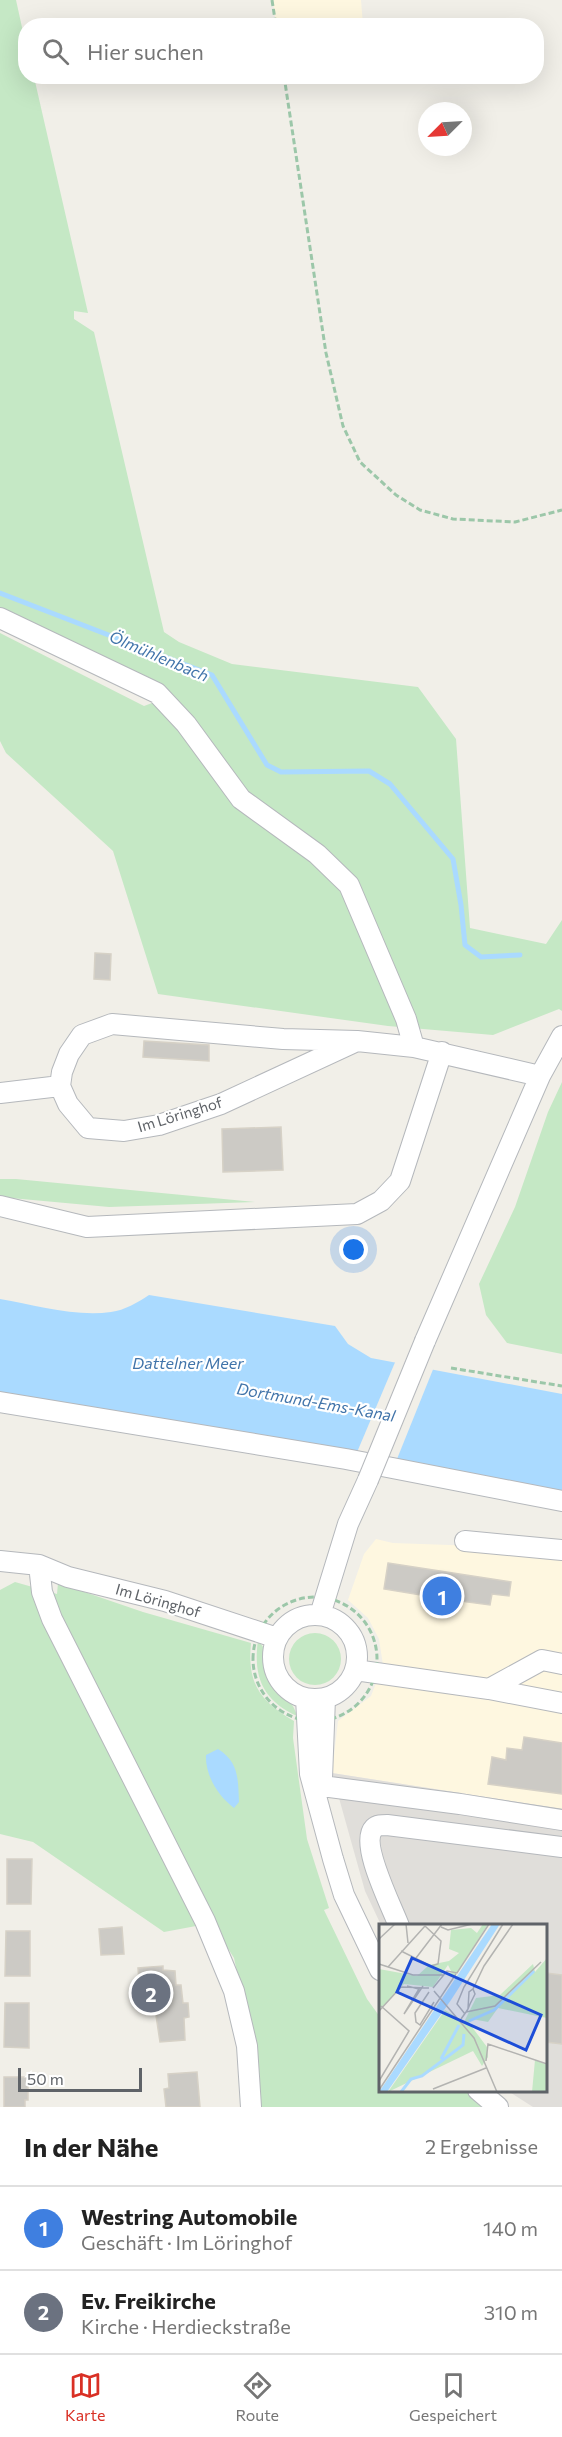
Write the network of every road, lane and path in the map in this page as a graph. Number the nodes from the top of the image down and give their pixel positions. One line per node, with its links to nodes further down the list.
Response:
1 (272, 0): 2 (path)
2 (275, 18)
3 (285, 84): 4 (path)
4 (562, 510)
5 (0, 618): 8 (street)
6 (562, 1036): 10 (street)
7 (357, 1041): 8 (street); 11 (street); 11 (street, Im Löringhof)
8 (414, 1047): 9 (street)
9 (442, 1052): 10 (street); 13 (street)
10 (540, 1076): 22 (street, bridge)
11 (60, 1086): 12 (street)
12 (0, 1092)
13 (0, 1206)
14 (451, 1368): 15 (path)
15 (562, 1386)
16 (0, 1402): 17 (street)
17 (562, 1501)
18 (465, 1541): 19 (street)
19 (562, 1550)
20 (0, 1561): 21 (street, Im Löringhof)
21 (39, 1565): 23 (street, Im Löringhof); 38 (street)
22 (323, 1607): 23 (street); 23 (path); 25 (street); 26 (path)
23 (268, 1634): 28 (street); 30 (path)
24 (562, 1664): 27 (street)
25 (355, 1670): 26 (street); 28 (street)
26 (375, 1673): 27 (street); 30 (path)
27 (489, 1689): 29 (street)
28 (316, 1698): 30 (street)
29 (562, 1703)
30 (316, 1721): 31 (street); 33 (street)
31 (322, 1786): 32 (street); 33 (street)
32 (562, 1820)
33 (324, 1823): 36 (street)
34 (562, 1848): 35 (street)
35 (398, 1924)
36 (379, 1966)
37 (479, 2092): 39 (street)
38 (251, 2107)
39 (498, 2107)

